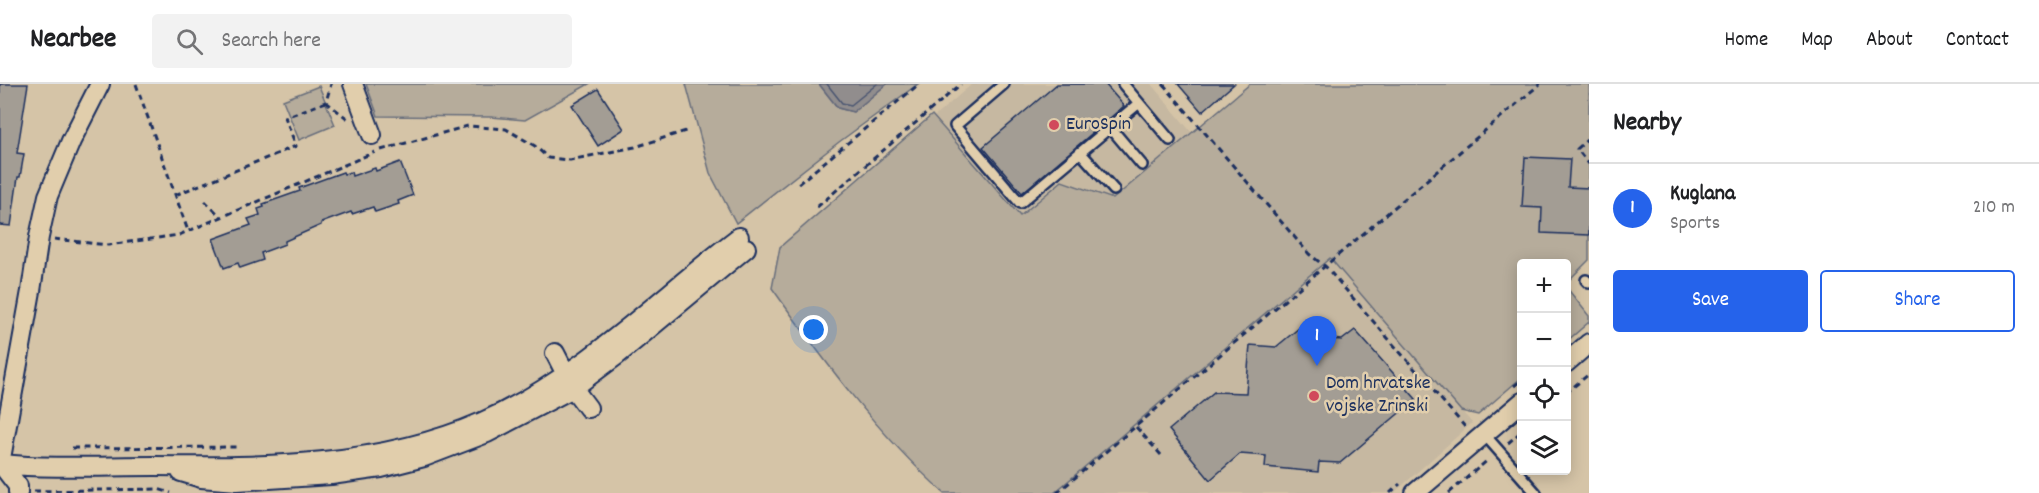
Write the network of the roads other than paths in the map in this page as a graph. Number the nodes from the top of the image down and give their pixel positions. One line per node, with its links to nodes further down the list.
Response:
1 (100, 84): 20 (street)
2 (352, 84): 7 (street)
3 (1004, 84): 9 (lane)
4 (1123, 84): 5 (lane)
5 (1139, 103): 6 (lane); 8 (lane)
6 (1110, 127): 9 (lane); 10 (lane)
7 (372, 135)
8 (1170, 140)
9 (1080, 152): 11 (lane)
10 (1142, 165)
11 (1114, 190)
12 (743, 242): 16 (street)
13 (1589, 343): 15 (street)
14 (555, 353): 16 (street)
15 (1571, 359)
16 (569, 381): 18 (street); 21 (street); 23 (street)
17 (1517, 405): 19 (street)
18 (588, 408)
19 (1484, 434): 28 (street); 29 (lane)
20 (0, 464): 22 (street); 25 (street)
21 (217, 466): 22 (street); 24 (street)
22 (165, 467): 24 (street)
23 (237, 480): 24 (street); 27 (street)
24 (200, 486): 26 (street)
25 (23, 492)
26 (216, 493)
27 (221, 493)
28 (1415, 493)
29 (1536, 493)

